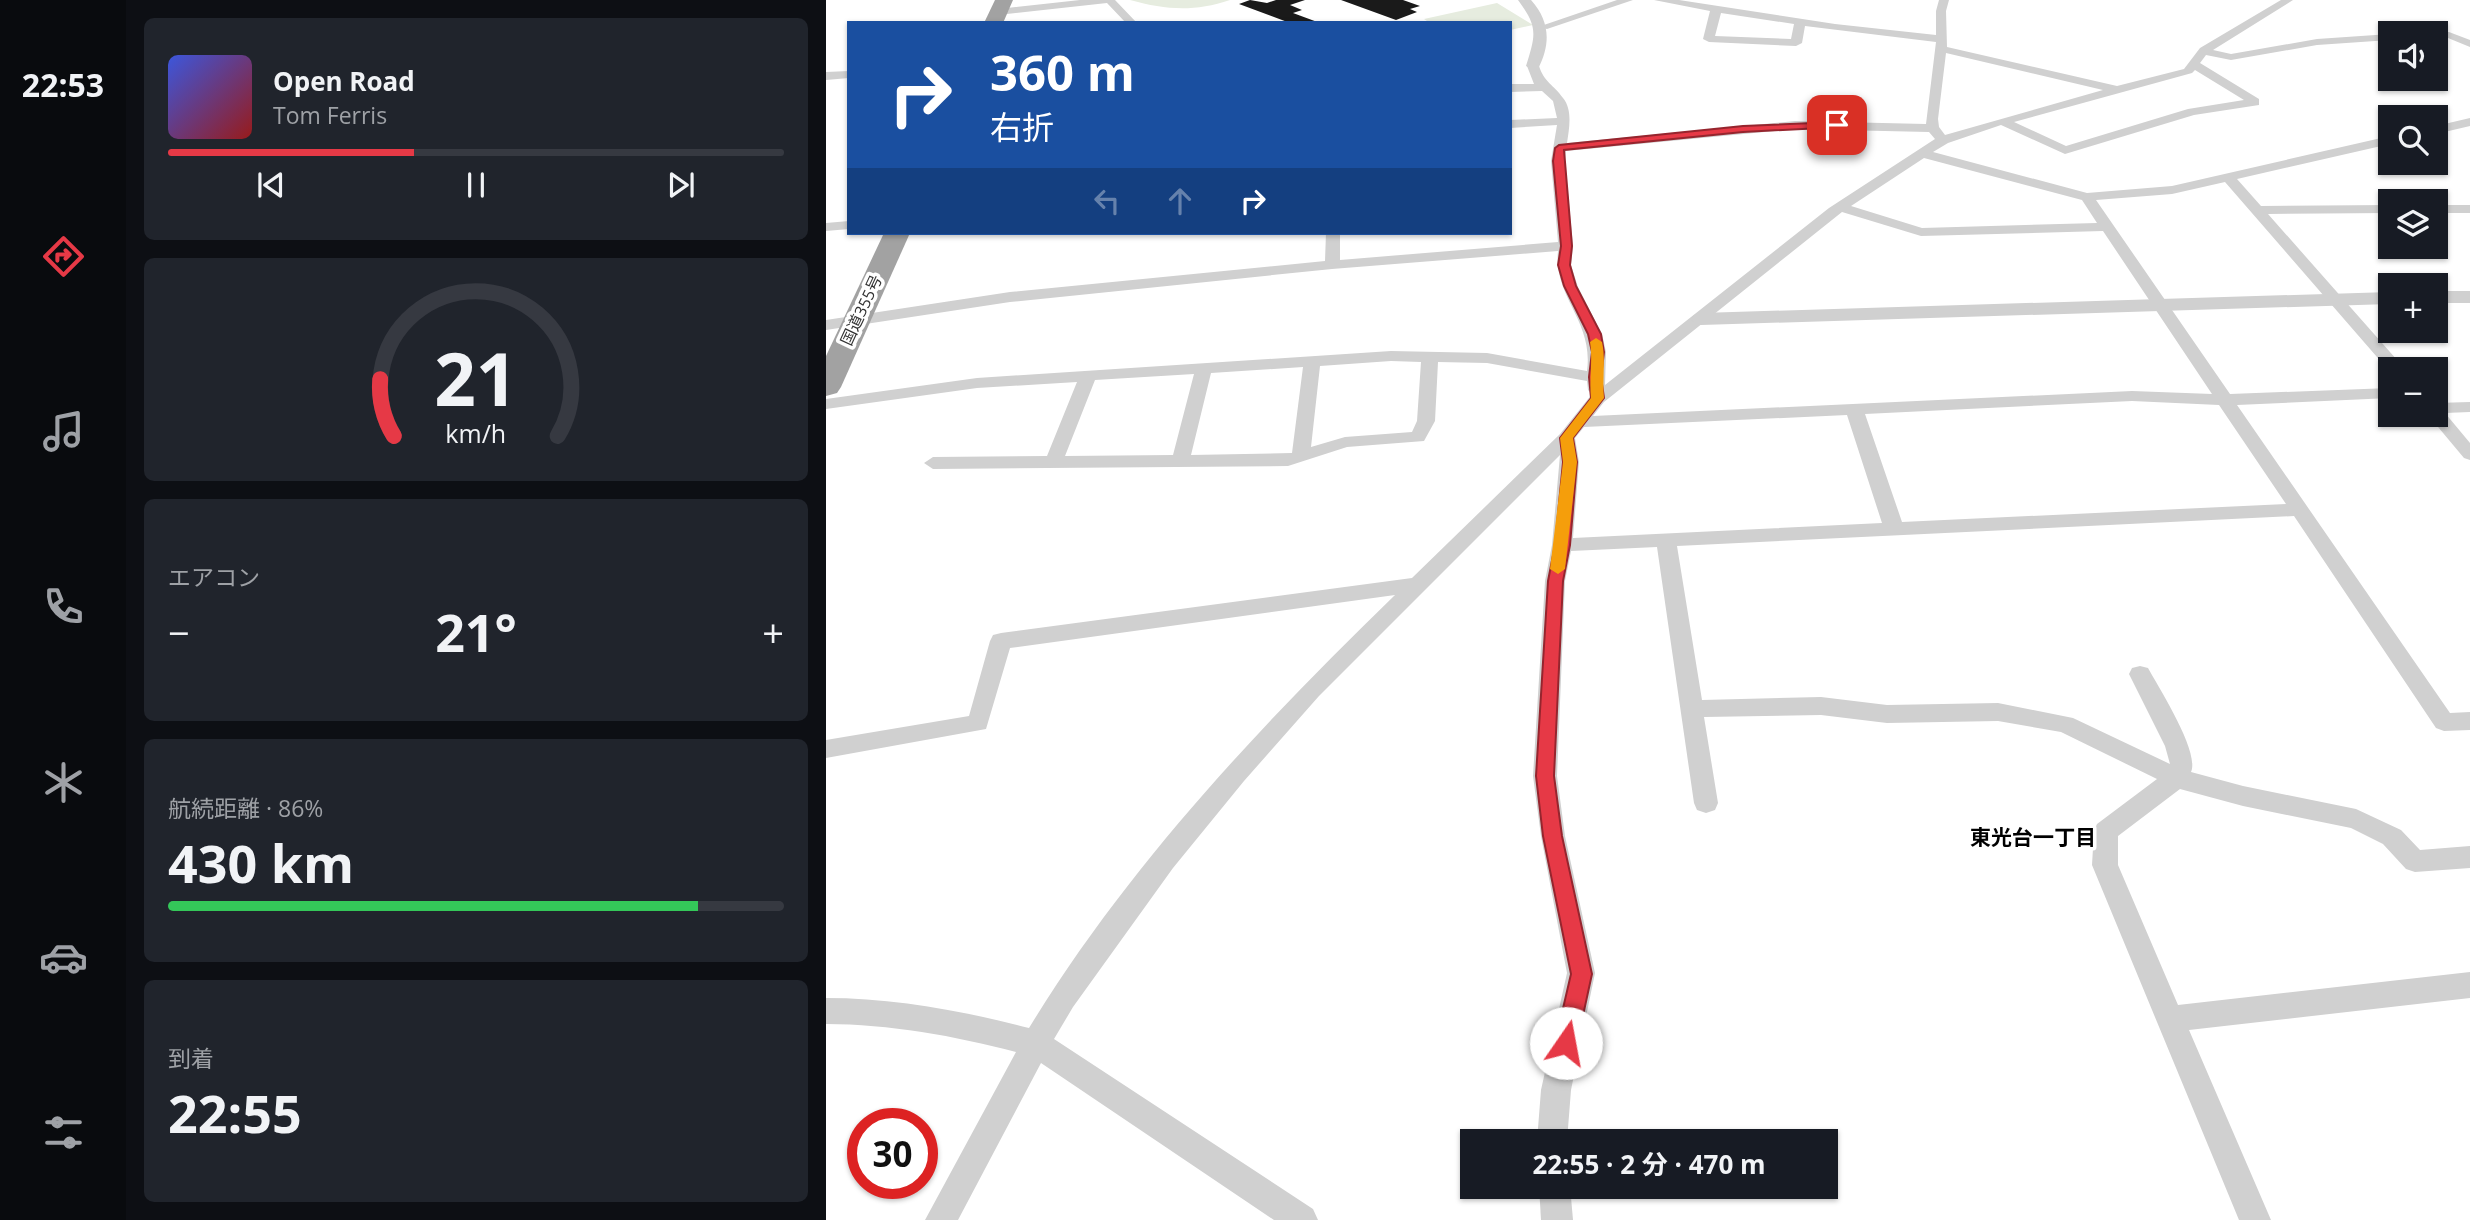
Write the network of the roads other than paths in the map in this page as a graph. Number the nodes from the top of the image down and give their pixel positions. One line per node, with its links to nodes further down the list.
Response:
1 (1524, 0): 10 (street)
2 (1628, 0): 10 (street)
3 (1660, 0): 6 (street)
4 (1944, 0): 13 (street)
5 (2288, 0): 15 (street)
6 (1716, 10): 9 (street); 9 (street)
7 (998, 11): 8 (street)
8 (1130, 21)
9 (1800, 21): 13 (street)
10 (1543, 27): 16 (street)
11 (2448, 35): 14 (street)
12 (2378, 38): 15 (street)
13 (1942, 44): 21 (street); 27 (street)
14 (2470, 44)
15 (2199, 57): 21 (street); 23 (street)
16 (1533, 66): 19 (street)
17 (847, 74): 18 (street)
18 (826, 76)
19 (1544, 87): 20 (street); 22 (street)
20 (1512, 88)
21 (2118, 90): 23 (street)
22 (1564, 121): 25 (street); 29 (street)
23 (2003, 121): 27 (street)
24 (2470, 122): 26 (street)
25 (1512, 124)
26 (2448, 127)
27 (1938, 134): 29 (street); 30 (street)
28 (2378, 143): 31 (street)
29 (1559, 148): 43 (street)
30 (1922, 153): 32 (street); 33 (street)
31 (2228, 177): 32 (street); 37 (street)
32 (2087, 197): 40 (street)
33 (1840, 206): 40 (street); 50 (street)
34 (2378, 209): 37 (street)
35 (2448, 209): 36 (street)
36 (2470, 209)
37 (2257, 210): 48 (street)
38 (847, 225): 39 (street)
39 (826, 227)
40 (2106, 227): 49 (street)
41 (896, 235): 51 (highway, 国道355号)
42 (1333, 235): 44 (street)
43 (1566, 246): 44 (street); 58 (street)
44 (1332, 265): 51 (street)
45 (2448, 297): 46 (street)
46 (2470, 297)
47 (2378, 298): 48 (street)
48 (2336, 299): 49 (street); 54 (street)
49 (2162, 305): 50 (street); 62 (street)
50 (1701, 319): 61 (street)
51 (857, 320): 52 (street); 59 (highway, 国道355号)
52 (826, 325)
53 (1430, 357): 55 (street); 58 (street); 70 (street)
54 (2387, 357)
55 (1312, 361): 56 (street); 70 (street)
56 (1204, 368): 57 (street); 71 (street)
57 (1088, 376): 63 (street); 73 (street)
58 (1595, 377): 61 (street)
59 (826, 387)
60 (2378, 394): 62 (street)
61 (1598, 398): 68 (street)
62 (2223, 400): 65 (street); 74 (street)
63 (826, 404)
64 (2470, 407): 66 (street)
65 (1854, 408): 68 (street); 75 (street)
66 (2448, 408)
67 (2447, 427): 69 (street)
68 (1573, 430): 77 (street); 78 (street)
69 (2470, 454)
70 (1301, 456): 71 (street)
71 (1180, 461): 73 (street)
72 (933, 463): 73 (street)
73 (1054, 463)
74 (2299, 510): 75 (street); 81 (street)
75 (1894, 529): 76 (street)
76 (1666, 540): 77 (street); 80 (street)
77 (1562, 545): 90 (street)
78 (1421, 584): 82 (street); 89 (street)
79 (2140, 674): 83 (street)
80 (1692, 709): 83 (street); 84 (street)
81 (2470, 721)
82 (826, 749)
83 (2177, 778): 85 (street); 88 (street)
84 (1706, 803)
85 (2470, 857)
86 (2470, 985): 88 (street)
87 (826, 1011): 89 (street)
88 (2169, 1019): 95 (street)
89 (1036, 1043): 92 (street); 93 (street)
90 (1553, 1129)
91 (1555, 1199): 94 (street)
92 (1293, 1217)
93 (941, 1220)
94 (1557, 1220)
95 (2255, 1220)

